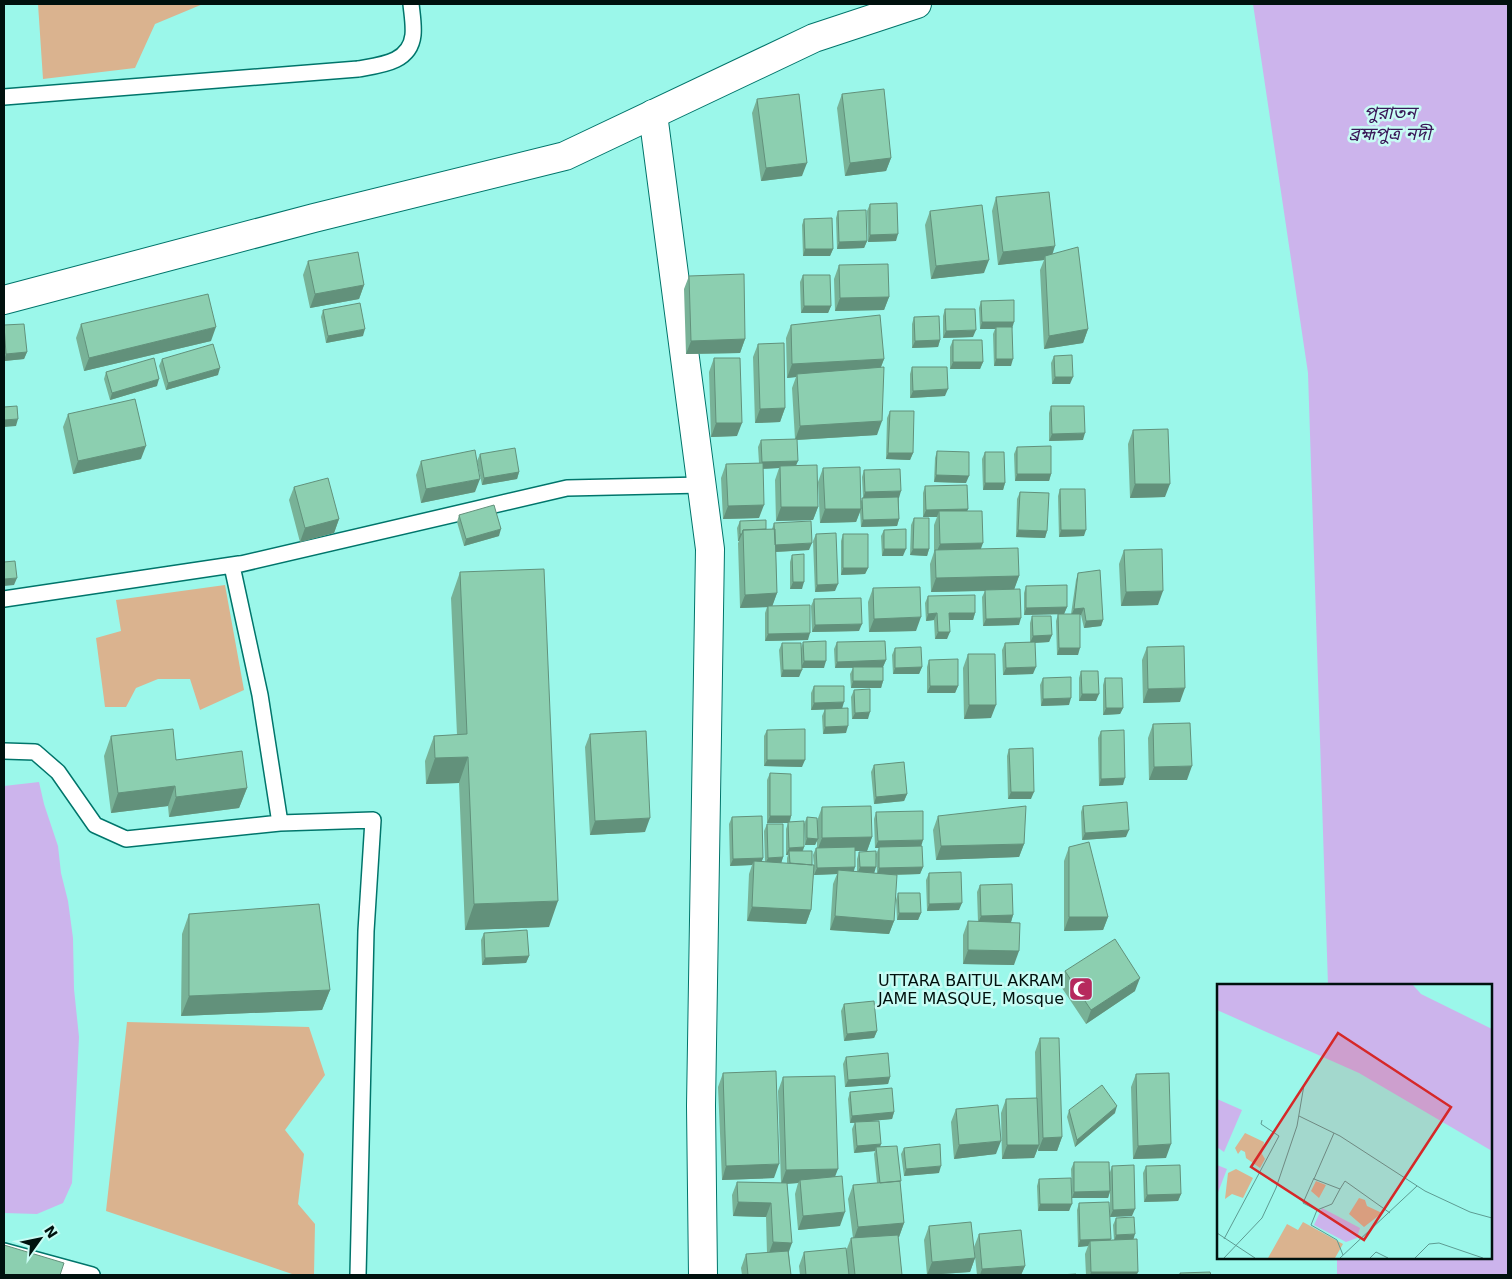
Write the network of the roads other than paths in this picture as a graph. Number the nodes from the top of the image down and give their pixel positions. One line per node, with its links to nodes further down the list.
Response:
1 (410, 4): 3 (lane)
2 (916, 4): 4 (street)
3 (4, 97)
4 (654, 114): 5 (street); 6 (street)
5 (4, 300)
6 (702, 485): 7 (lane); 14 (street)
7 (239, 564): 8 (lane); 10 (lane)
8 (4, 599)
9 (4, 751): 10 (lane)
10 (280, 823): 13 (lane)
11 (4, 1251): 12 (lane)
12 (92, 1275)
13 (358, 1275)
14 (703, 1275)

